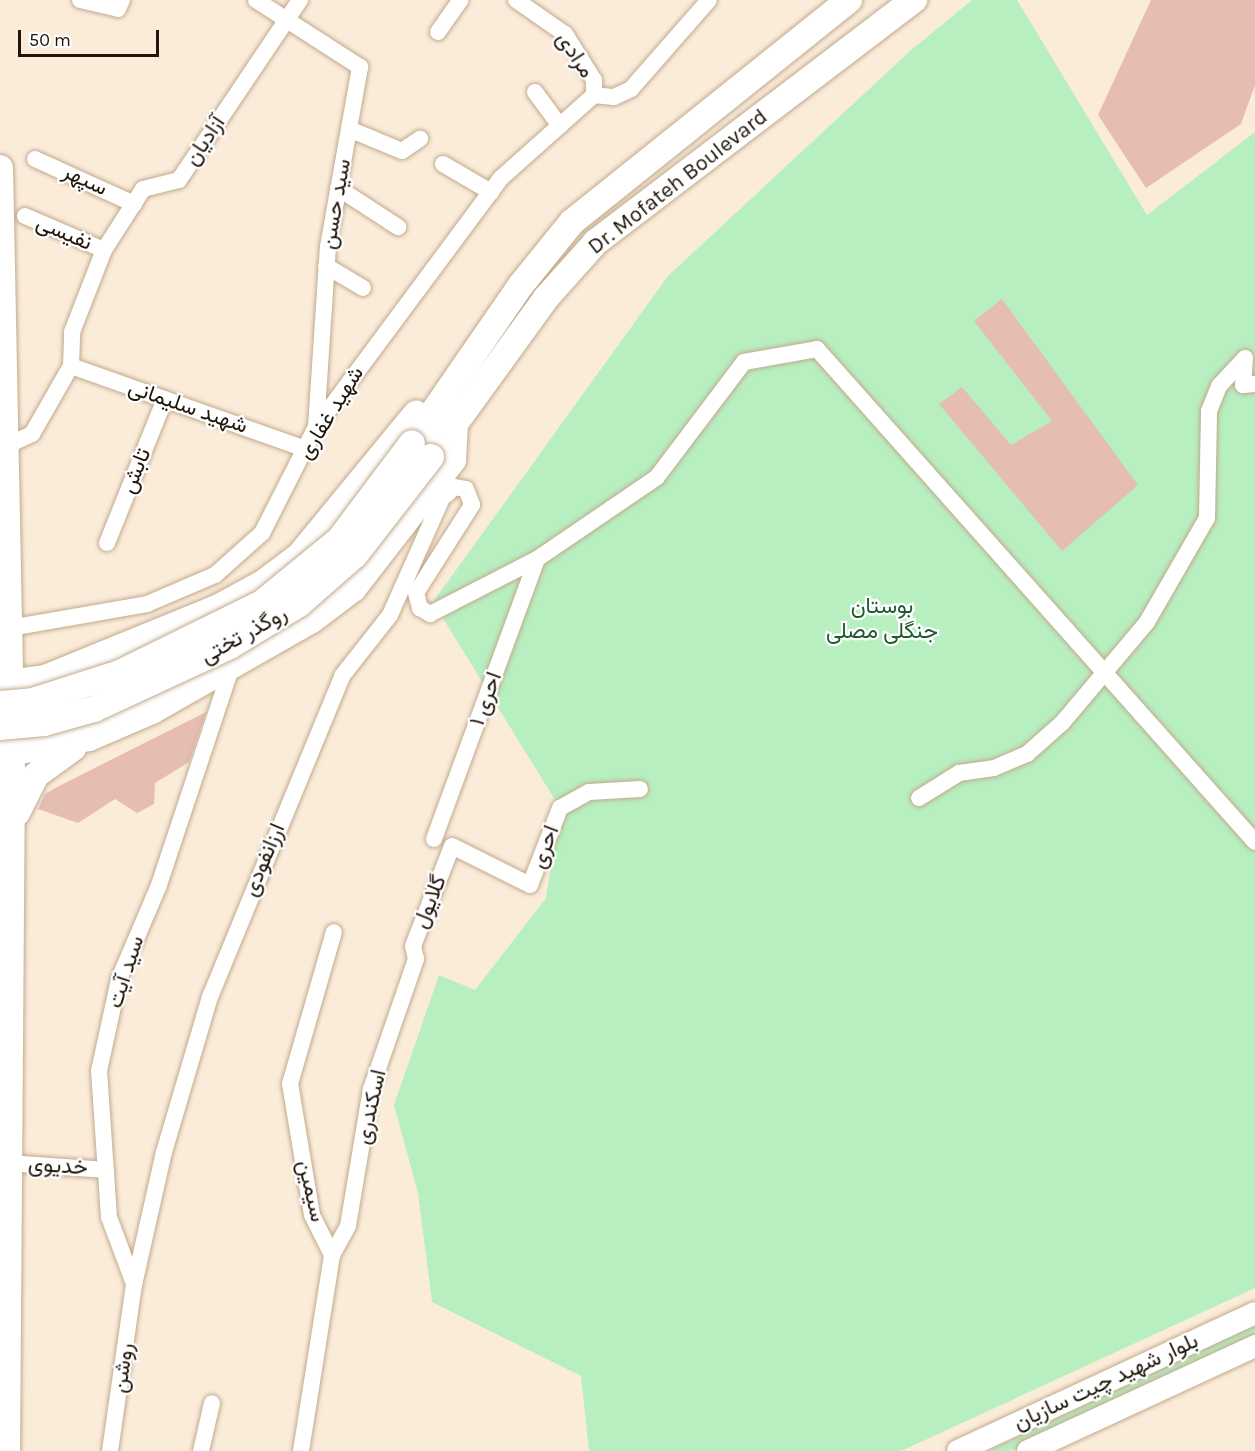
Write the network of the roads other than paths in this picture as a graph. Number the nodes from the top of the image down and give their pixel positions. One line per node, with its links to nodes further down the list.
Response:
1 (80, 0): 2 (street)
2 (122, 0)
3 (256, 0): 10 (street)
4 (300, 0): 10 (street, آزادیان)
5 (460, 0): 11 (street)
6 (516, 0): 13 (street, مرادی)
7 (709, 0): 13 (street)
8 (849, 0): 31 (main road, Dr. Mofateh Boulevard)
9 (914, 0): 36 (main road, Dr. Mofateh Boulevard)
10 (288, 21): 15 (street, سید حسن); 22 (street, آزادیان)
11 (438, 32)
12 (535, 92): 14 (street)
13 (594, 95): 14 (street, شهید غفاری)
14 (560, 126): 21 (street, شهید غفاری)
15 (349, 129): 16 (street); 20 (street, سید حسن)
16 (420, 139)
17 (35, 159): 22 (street, سپهر)
18 (443, 164): 21 (street)
19 (0, 168): 34 (main road)
20 (338, 188): 24 (street); 26 (street, سید حسن)
21 (491, 192): 33 (street, شهید غفاری)
22 (134, 204): 25 (street, آزادیان)
23 (25, 216): 25 (street, نفیسی)
24 (398, 227)
25 (104, 250): 29 (street, آزادیان)
26 (326, 266): 27 (street); 33 (street, سید حسن)
27 (363, 288)
28 (1250, 358): 30 (street); 43 (street)
29 (71, 366): 32 (street, شهید سلیمانی); 34 (street)
30 (1255, 384)
31 (448, 391): 36 (main road, Dr. Mofateh Boulevard); 41 (main road)
32 (165, 399): 35 (street, شهید سلیمانی); 38 (street, تابش)
33 (316, 427): 35 (street, شهید غفاری)
34 (6, 446): 40 (main road)
35 (306, 449): 40 (street, شهید غفاری)
36 (432, 453): 37 (street, ارزانفودی); 42 (main road); 45 (main road, روگذر تختی, bridge); 46 (main road, روگذر تختی, bridge)
37 (446, 495): 39 (street); 61 (street, ارزانفودی)
38 (107, 543)
39 (537, 560): 43 (street); 53 (street, احری ۱)
40 (10, 632): 41 (main road); 45 (main road)
41 (114, 651): 44 (main road)
42 (231, 669): 47 (main road); 59 (street, سید آیت)
43 (1106, 675): 51 (street); 54 (street)
44 (45, 678): 45 (main road); 48 (main road)
45 (4, 691): 49 (main road)
46 (0, 727)
47 (89, 738): 48 (main road); 52 (main road)
48 (54, 748): 49 (main road)
49 (6, 755): 52 (main road)
50 (640, 789): 55 (street, احری)
51 (919, 798)
52 (12, 828): 58 (main road)
53 (434, 839)
54 (1255, 842)
55 (452, 846): 57 (street, گلایول)
56 (334, 932): 60 (street, سیمین)
57 (416, 959): 60 (street, اسکندری)
58 (9, 1163): 59 (street, خدیوی); 65 (main road)
59 (106, 1170): 61 (street, سید آیت)
60 (332, 1255): 68 (street)
61 (134, 1285): 66 (street, روشن)
62 (1255, 1313): 69 (main road, بلوار شهید چیت سازیان)
63 (1255, 1346): 70 (main road, بلوار شهید چیت سازیان)
64 (212, 1403): 67 (street)
65 (7, 1451)
66 (110, 1451)
67 (201, 1451)
68 (301, 1451)
69 (958, 1451)
70 (1028, 1451)

